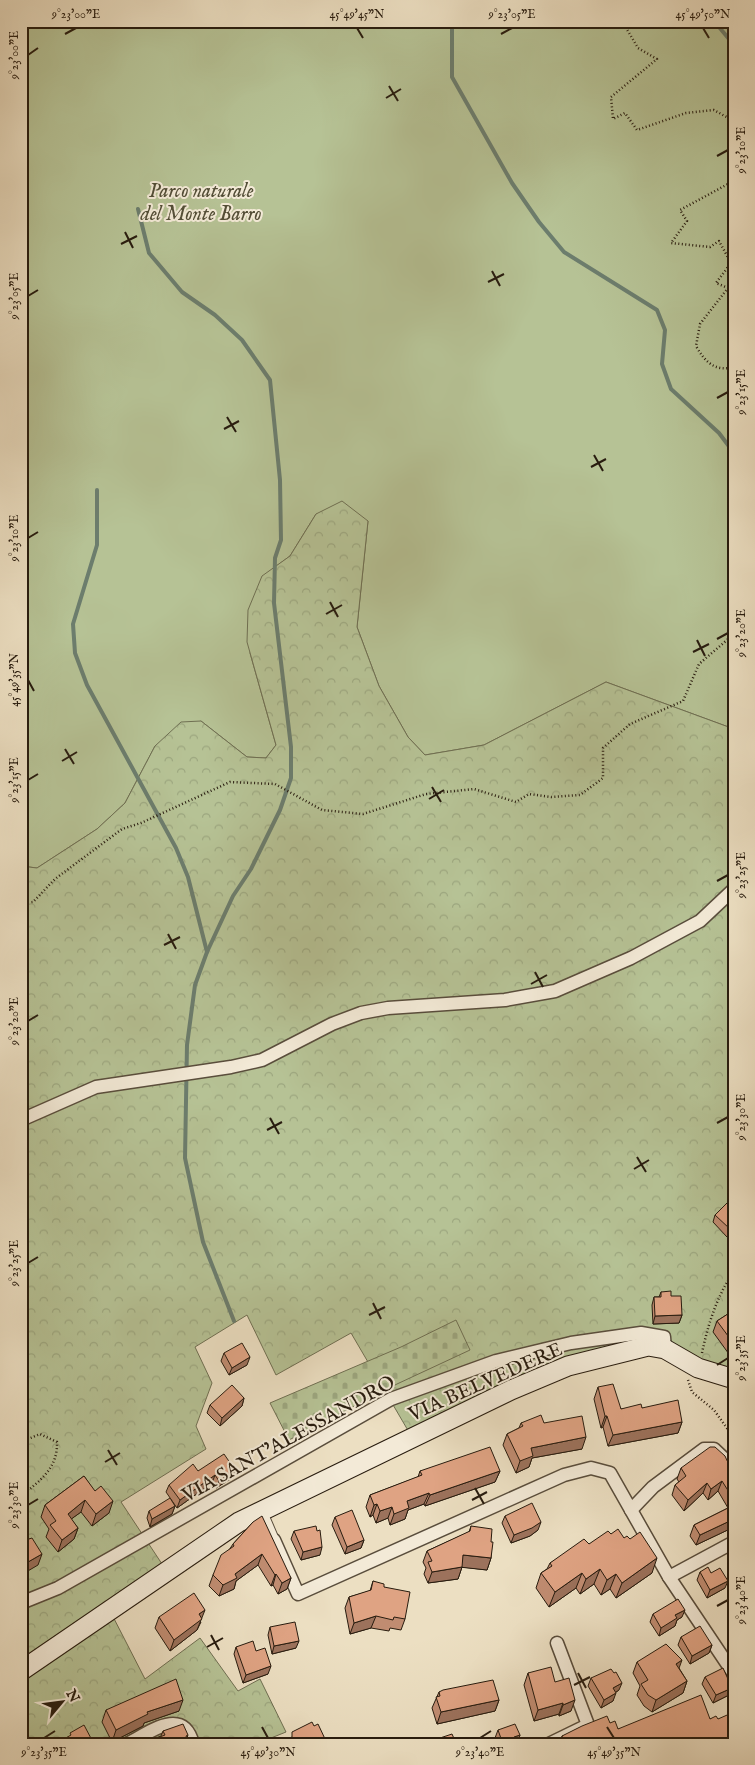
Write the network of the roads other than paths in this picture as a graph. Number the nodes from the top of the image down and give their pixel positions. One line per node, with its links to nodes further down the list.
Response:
1 (734, 890): 2 (street)
2 (21, 1120)
3 (665, 1349): 4 (main road, VIA BELVEDERE); 7 (main road, VIA BELVEDERE); 11 (street, VIA SANT'ALESSANDRO)
4 (734, 1379)
5 (734, 1468): 6 (street)
6 (631, 1510): 8 (street); 10 (street)
7 (262, 1512): 8 (street); 13 (main road, VIA BELVEDERE)
8 (274, 1540)
9 (734, 1542): 10 (street)
10 (669, 1577): 14 (street)
11 (21, 1603)
12 (557, 1643): 17 (street)
13 (21, 1671)
14 (734, 1674)
15 (127, 1744): 16 (street)
16 (193, 1744)
17 (549, 1744)

